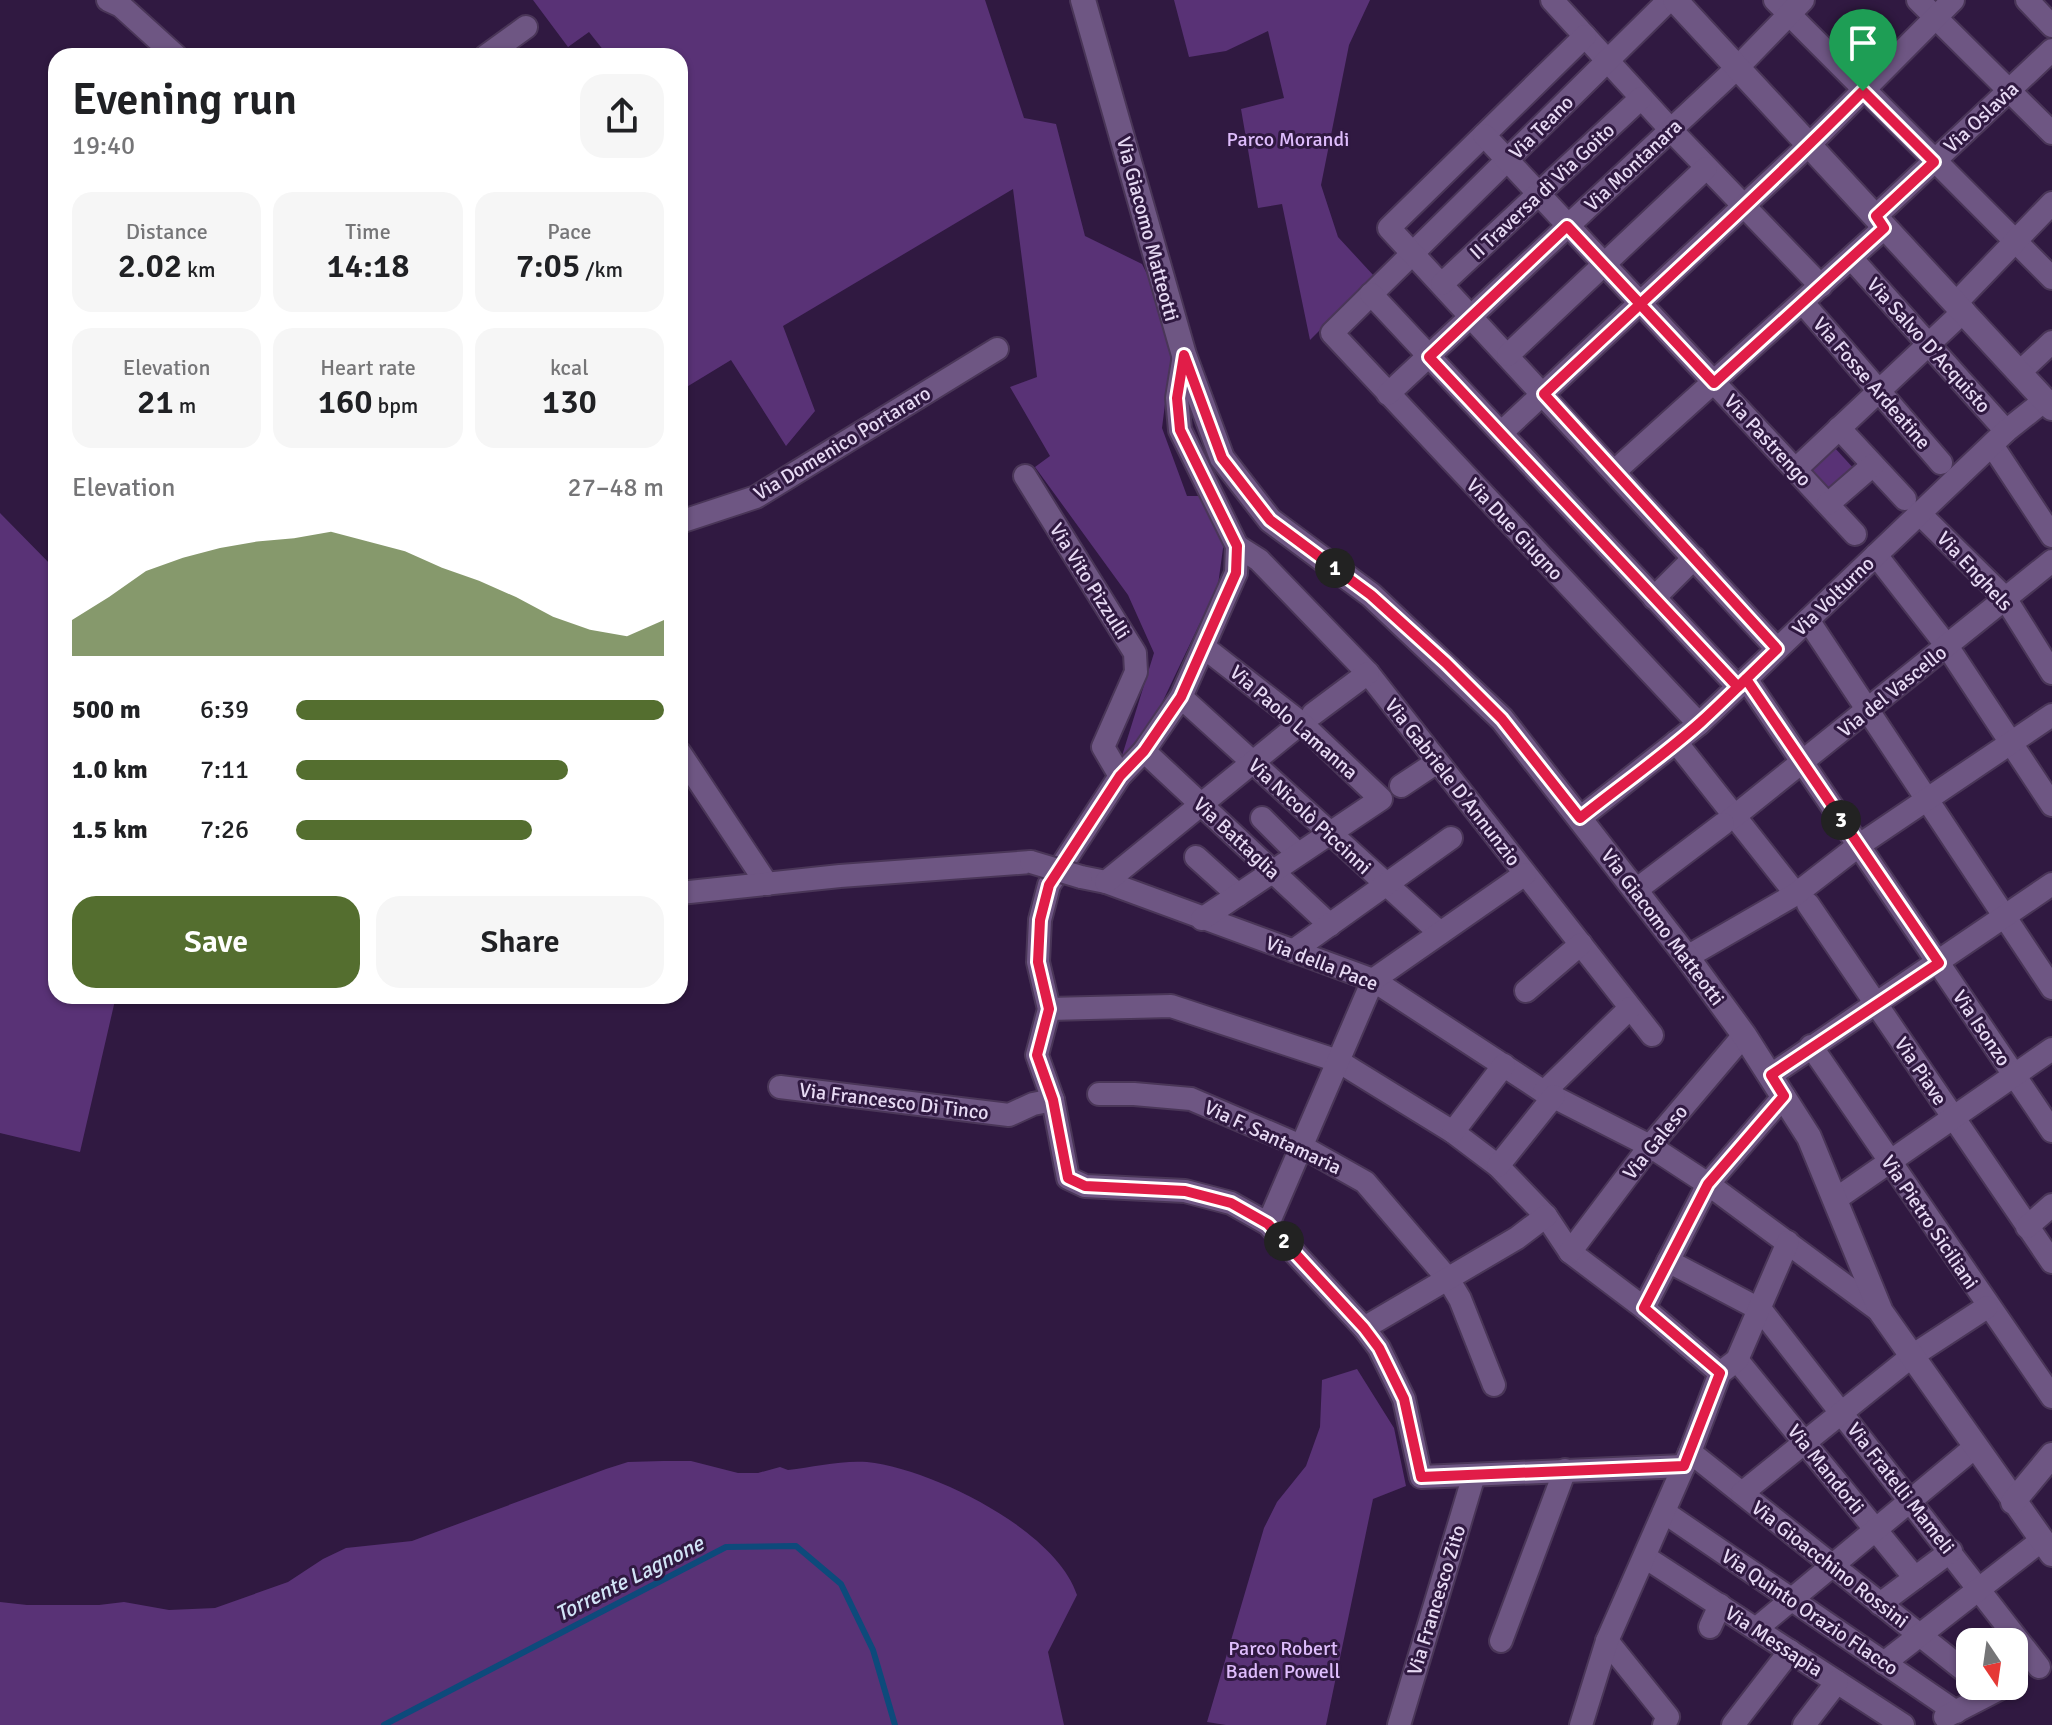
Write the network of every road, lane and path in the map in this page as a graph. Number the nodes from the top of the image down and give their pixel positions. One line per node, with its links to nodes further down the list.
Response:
1 (1083, 0): 49 (street, Via Giacomo Matteotti)
2 (1552, 0): 12 (street)
3 (1672, 0): 16 (street, Via Teano); 17 (street)
4 (1918, 0): 9 (street)
5 (1953, 0): 9 (street)
6 (2027, 0): 10 (street)
7 (119, 2): 13 (street)
8 (1789, 5): 17 (street, Via Montanara); 19 (street)
9 (1935, 17): 18 (street); 19 (street)
10 (2052, 26)
11 (526, 27): 14 (street)
12 (1585, 36): 16 (street); 23 (street, Via Teano)
13 (168, 48)
14 (497, 48)
15 (2052, 50): 18 (street, Via Oslavia)
16 (1607, 61): 20 (street); 25 (street, Via Teano)
17 (1738, 67): 21 (street, Via Montanara); 24 (street)
18 (2009, 90): 22 (street); 26 (street, Via Oslavia)
19 (1863, 91): 24 (street); 26 (street)
20 (1641, 98): 21 (street); 28 (street, II Traversa di Via Goito)
21 (1670, 129): 27 (street); 32 (street, Via Montanara)
22 (2052, 133)
23 (1484, 135): 25 (street, Via Pastrengo); 34 (street, Via Teano)
24 (1810, 144): 30 (street); 31 (street)
25 (1507, 160): 28 (street, Via Pastrengo); 34 (street, Via Teano)
26 (1934, 162): 31 (street, Via Oslavia); 33 (street)
27 (1706, 168): 30 (street); 36 (street)
28 (1538, 194): 32 (street, Via Pastrengo); 38 (street, II Traversa di Via Goito)
29 (2052, 203): 33 (street)
30 (1744, 207): 39 (street); 42 (street)
31 (1880, 222): 35 (street, Via Oslavia); 43 (street)
32 (1567, 226): 36 (street, Via Pastrengo); 44 (street, Via Montanara)
33 (2015, 242): 37 (street); 43 (street)
34 (1413, 253): 38 (street); 40 (street, Via Teano)
35 (1852, 259): 39 (street, Via Oslavia); 47 (street, Via Salvo D'Acquisto)
36 (1604, 265): 42 (street, Via Pastrengo); 50 (street)
37 (2052, 278)
38 (1442, 284): 44 (street)
39 (1821, 286): 41 (street, Via Oslavia)
40 (1371, 294): 45 (street, Via Teano); 51 (street, Via Isonzo)
41 (1803, 303): 53 (street, Via Oslavia); 54 (street, Via Fosse Ardeatine)
42 (1640, 304): 53 (street, Via Pastrengo); 56 (street)
43 (1960, 307): 47 (street); 52 (street)
44 (1472, 316): 50 (street); 51 (street, Via Montanara)
45 (1332, 333): 55 (street, Via Due Giugno)
46 (2052, 342): 52 (street)
47 (1928, 344): 54 (street); 60 (street, Via Salvo D'Acquisto)
48 (997, 349): 68 (street, Via Domenico Portararo)
49 (1184, 355): 71 (street); 102 (street, Via Giacomo Matteotti)
50 (1508, 355): 56 (street)
51 (1429, 357): 55 (street, Via Montanara); 59 (street, Via Isonzo)
52 (2021, 371): 57 (street)
53 (1714, 383): 63 (street, Via Pastrengo); 64 (street, Via Oslavia)
54 (1879, 391): 58 (street); 61 (street, Via Fosse Ardeatine)
55 (1388, 394): 88 (street, Via Due Giugno)
56 (1544, 394): 59 (street); 64 (street)
57 (2048, 404): 60 (street, Via Volturno)
58 (1839, 428): 62 (street, Via Enghels); 63 (street)
59 (1501, 433): 75 (street, Via Isonzo)
60 (1999, 438): 67 (street, Via Volturno); 70 (street, Via Salvo D'Acquisto)
61 (1941, 463)
62 (1873, 465): 66 (street); 67 (street, Via Enghels)
63 (1796, 469): 66 (street, Via Pastrengo)
64 (1615, 471): 73 (street)
65 (1025, 476): 96 (street, Via Vito Pizzulli)
66 (1828, 504): 69 (street, Via Pastrengo)
67 (1912, 506): 72 (street, Via Volturno); 76 (street, Via Enghels)
68 (688, 519)
69 (1855, 534)
70 (2052, 536)
71 (1237, 546): 79 (street); 81 (street, Via Gabriele D'Annunzio)
72 (1876, 555): 77 (street, Via Volturno); 78 (street)
73 (1694, 558): 75 (street); 80 (street)
74 (2052, 561): 76 (street, Via del Vascello)
75 (1654, 598): 83 (street, Via Isonzo)
76 (2005, 598): 78 (street, Via del Vascello); 82 (street, Via Enghels)
77 (1808, 620): 80 (street, Via Volturno); 85 (street)
78 (1947, 646): 85 (street, Via del Vascello); 90 (street)
79 (1205, 648): 84 (street); 87 (street, Via Paolo Lamanna)
80 (1777, 649): 83 (street, Via Volturno)
81 (1368, 673): 87 (street); 94 (street, Via Gabriele D'Annunzio)
82 (2052, 673)
83 (1742, 683): 88 (street, Via Volturno); 92 (street, Via Isonzo)
84 (1181, 697): 91 (street); 93 (street, Via Nicolò Piccinni)
85 (1867, 712): 92 (street, Via del Vascello); 98 (street)
86 (2052, 715): 90 (street)
87 (1307, 718): 93 (street); 104 (street, Via Paolo Lamanna)
88 (1699, 724): 89 (street, Via Volturno)
89 (1676, 742): 102 (street, Via Volturno); 103 (street, Via Piave)
90 (2012, 743): 98 (street); 100 (street)
91 (1144, 751): 96 (street); 99 (street, Via Battaglia)
92 (1804, 761): 103 (street, Via del Vascello); 106 (street, Via Isonzo)
93 (1251, 762): 99 (street); 104 (street, Via Nicolò Piccinni)
94 (1437, 762): 97 (street); 110 (street, Via Gabriele D'Annunzio)
95 (688, 765): 112 (street)
96 (1120, 776): 132 (street)
97 (1401, 786)
98 (1925, 800): 106 (street); 119 (street)
99 (1201, 804): 109 (street, Via Battaglia); 111 (street)
100 (2052, 805)
101 (1262, 818): 107 (street)
102 (1580, 818): 115 (street, Via Giacomo Matteotti)
103 (1730, 819): 115 (street, Via del Vascello); 118 (street, Via Piave)
104 (1330, 834): 107 (street); 114 (street, Via Nicolò Piccinni)
105 (1451, 838): 114 (street)
106 (1858, 846): 118 (street); 126 (street, Via Isonzo)
107 (1298, 854): 109 (street)
108 (1196, 857): 117 (street)
109 (1273, 871): 117 (street); 121 (street, Via Battaglia)
110 (1525, 874): 122 (street); 123 (street, Via Gabriele D'Annunzio)
111 (1106, 882): 112 (street, Via della Pace, bridge); 120 (street, Via della Pace)
112 (767, 884): 116 (street, Via della Pace)
113 (2052, 884): 119 (street)
114 (1386, 885): 121 (street); 122 (street, Via Nicolò Piccinni)
115 (1636, 890): 125 (street, Via Giacomo Matteotti)
116 (688, 892)
117 (1238, 895): 120 (street)
118 (1802, 899): 125 (street); 130 (street, Via Piave)
119 (2004, 916): 126 (street); 128 (street)
120 (1202, 919): 124 (street, Via della Pace)
121 (1330, 925): 124 (street)
122 (1440, 933): 127 (street)
123 (1581, 944): 129 (street); 131 (street, Via Gabriele D'Annunzio)
124 (1293, 951): 127 (street, Via della Pace)
125 (1687, 957): 134 (street, Via Giacomo Matteotti)
126 (1939, 963): 130 (street); 140 (street, Via Isonzo)
127 (1373, 980): 137 (street); 138 (street, Via della Pace)
128 (2052, 988)
129 (1526, 991)
130 (1876, 1004): 135 (street); 146 (street, Via Piave)
131 (1630, 1008): 133 (street, Via Gabriele D'Annunzio); 143 (street)
132 (1049, 1009): 137 (street, Via Mandorli); 145 (street)
133 (1652, 1035)
134 (1744, 1035): 139 (street, Via Giacomo Matteotti); 150 (street, Via Galeso)
135 (1811, 1046): 139 (street); 151 (street, Via Pietro Siciliani)
136 (2052, 1049): 140 (street)
137 (1338, 1061): 148 (street, Via Mandorli); 149 (street)
138 (1504, 1065): 143 (street, Via della Pace); 148 (street)
139 (1771, 1075): 144 (street, Via Giacomo Matteotti)
140 (2015, 1075): 146 (street); 147 (street, Via Isonzo)
141 (780, 1087): 145 (street, Via Francesco Di Tinco)
142 (1099, 1094): 149 (street, Via F. Santamaria)
143 (1549, 1094): 150 (street, Via della Pace); 152 (street)
144 (1784, 1096): 153 (street); 154 (street, Via Giacomo Matteotti)
145 (1053, 1100): 157 (street)
146 (1953, 1118): 151 (street); 158 (street, Via Piave)
147 (2052, 1131)
148 (1453, 1132): 152 (street, Via Mandorli)
149 (1301, 1146): 157 (street); 163 (street, Via F. Santamaria)
150 (1650, 1146): 153 (street, Via della Pace); 160 (street, Via Galeso)
151 (1890, 1162): 154 (street); 164 (street, Via Pietro Siciliani)
152 (1498, 1166): 156 (street, Via Mandorli)
153 (1708, 1184): 159 (street, Via della Pace); 161 (street)
154 (1836, 1199): 167 (street, Via Giacomo Matteotti)
155 (2052, 1205): 158 (street)
156 (1546, 1216): 160 (street, Via Mandorli); 163 (street)
157 (1268, 1224): 168 (street)
158 (2027, 1227): 162 (street, Via Piave)
159 (1788, 1242): 166 (street); 167 (street, Via della Pace)
160 (1570, 1252): 165 (street, Via Mandorli)
161 (1668, 1261): 165 (street); 166 (street)
162 (2052, 1262)
163 (1448, 1279): 168 (street); 173 (street, Via F. Santamaria)
164 (1987, 1307): 169 (street); 172 (street, Via Pietro Siciliani)
165 (1644, 1308): 171 (street, Via Mandorli)
166 (1761, 1310): 171 (street); 175 (street, Via Fratelli Mameli)
167 (1881, 1312): 169 (street, Via Giacomo Matteotti)
168 (1364, 1328): 181 (street)
169 (1912, 1356): 175 (street); 177 (street, Via Giacomo Matteotti)
170 (2052, 1358): 172 (street)
171 (1729, 1366): 176 (street, Via Mandorli); 179 (street)
172 (2038, 1376): 174 (street, Via Pietro Siciliani)
173 (1494, 1385)
174 (2052, 1397)
175 (1840, 1412): 176 (street); 183 (street, Via Fratelli Mameli)
176 (1805, 1444): 182 (street); 186 (street, Via Mandorli)
177 (1975, 1447): 183 (street); 184 (street, Via Giacomo Matteotti)
178 (2052, 1455): 184 (street)
179 (1687, 1459): 180 (street); 182 (street, Via Gioacchino Rossini); 185 (street)
180 (1565, 1470): 181 (street); 199 (street)
181 (1474, 1475): 210 (street, Via Francesco Zito)
182 (1742, 1493): 190 (street, Via Gioacchino Rossini)
183 (1911, 1500): 186 (street); 188 (street, Via Fratelli Mameli)
184 (2013, 1502): 187 (street, Via Giacomo Matteotti)
185 (1664, 1512): 189 (street); 193 (street, Via Quinto Orazio Flacco)
186 (1876, 1530): 190 (street); 191 (street, Via Mandorli)
187 (2047, 1547): 192 (street)
188 (1951, 1551): 191 (street); 192 (street, Via Fratelli Mameli)
189 (1645, 1557): 195 (street, Via Messapia); 200 (street)
190 (1833, 1566): 193 (street); 194 (street, Via Gioacchino Rossini)
191 (1915, 1578): 194 (street)
192 (1980, 1588): 198 (street); 204 (street, Via Fratelli Mameli)
193 (1792, 1600): 197 (street); 202 (street, Via Quinto Orazio Flacco)
194 (1880, 1604): 198 (street, Via Gioacchino Rossini)
195 (1720, 1605): 196 (street); 197 (street, Via Messapia)
196 (1710, 1627)
197 (1756, 1629): 201 (street, Via Messapia)
198 (1920, 1635): 202 (street); 203 (street, Via Gioacchino Rossini)
199 (1501, 1641)
200 (1607, 1641): 211 (street); 212 (street)
201 (1790, 1651): 206 (street, Via Messapia); 209 (street)
202 (1884, 1663): 207 (street, Via Quinto Orazio Flacco)
203 (1956, 1664)
204 (2046, 1664): 205 (street)
205 (2028, 1674)
206 (1837, 1682): 208 (street, Via Messapia); 213 (street)
207 (1973, 1700)
208 (1889, 1721)
209 (1739, 1723)
210 (1399, 1725)
211 (1581, 1725)
212 (1664, 1725)
213 (1804, 1725)

